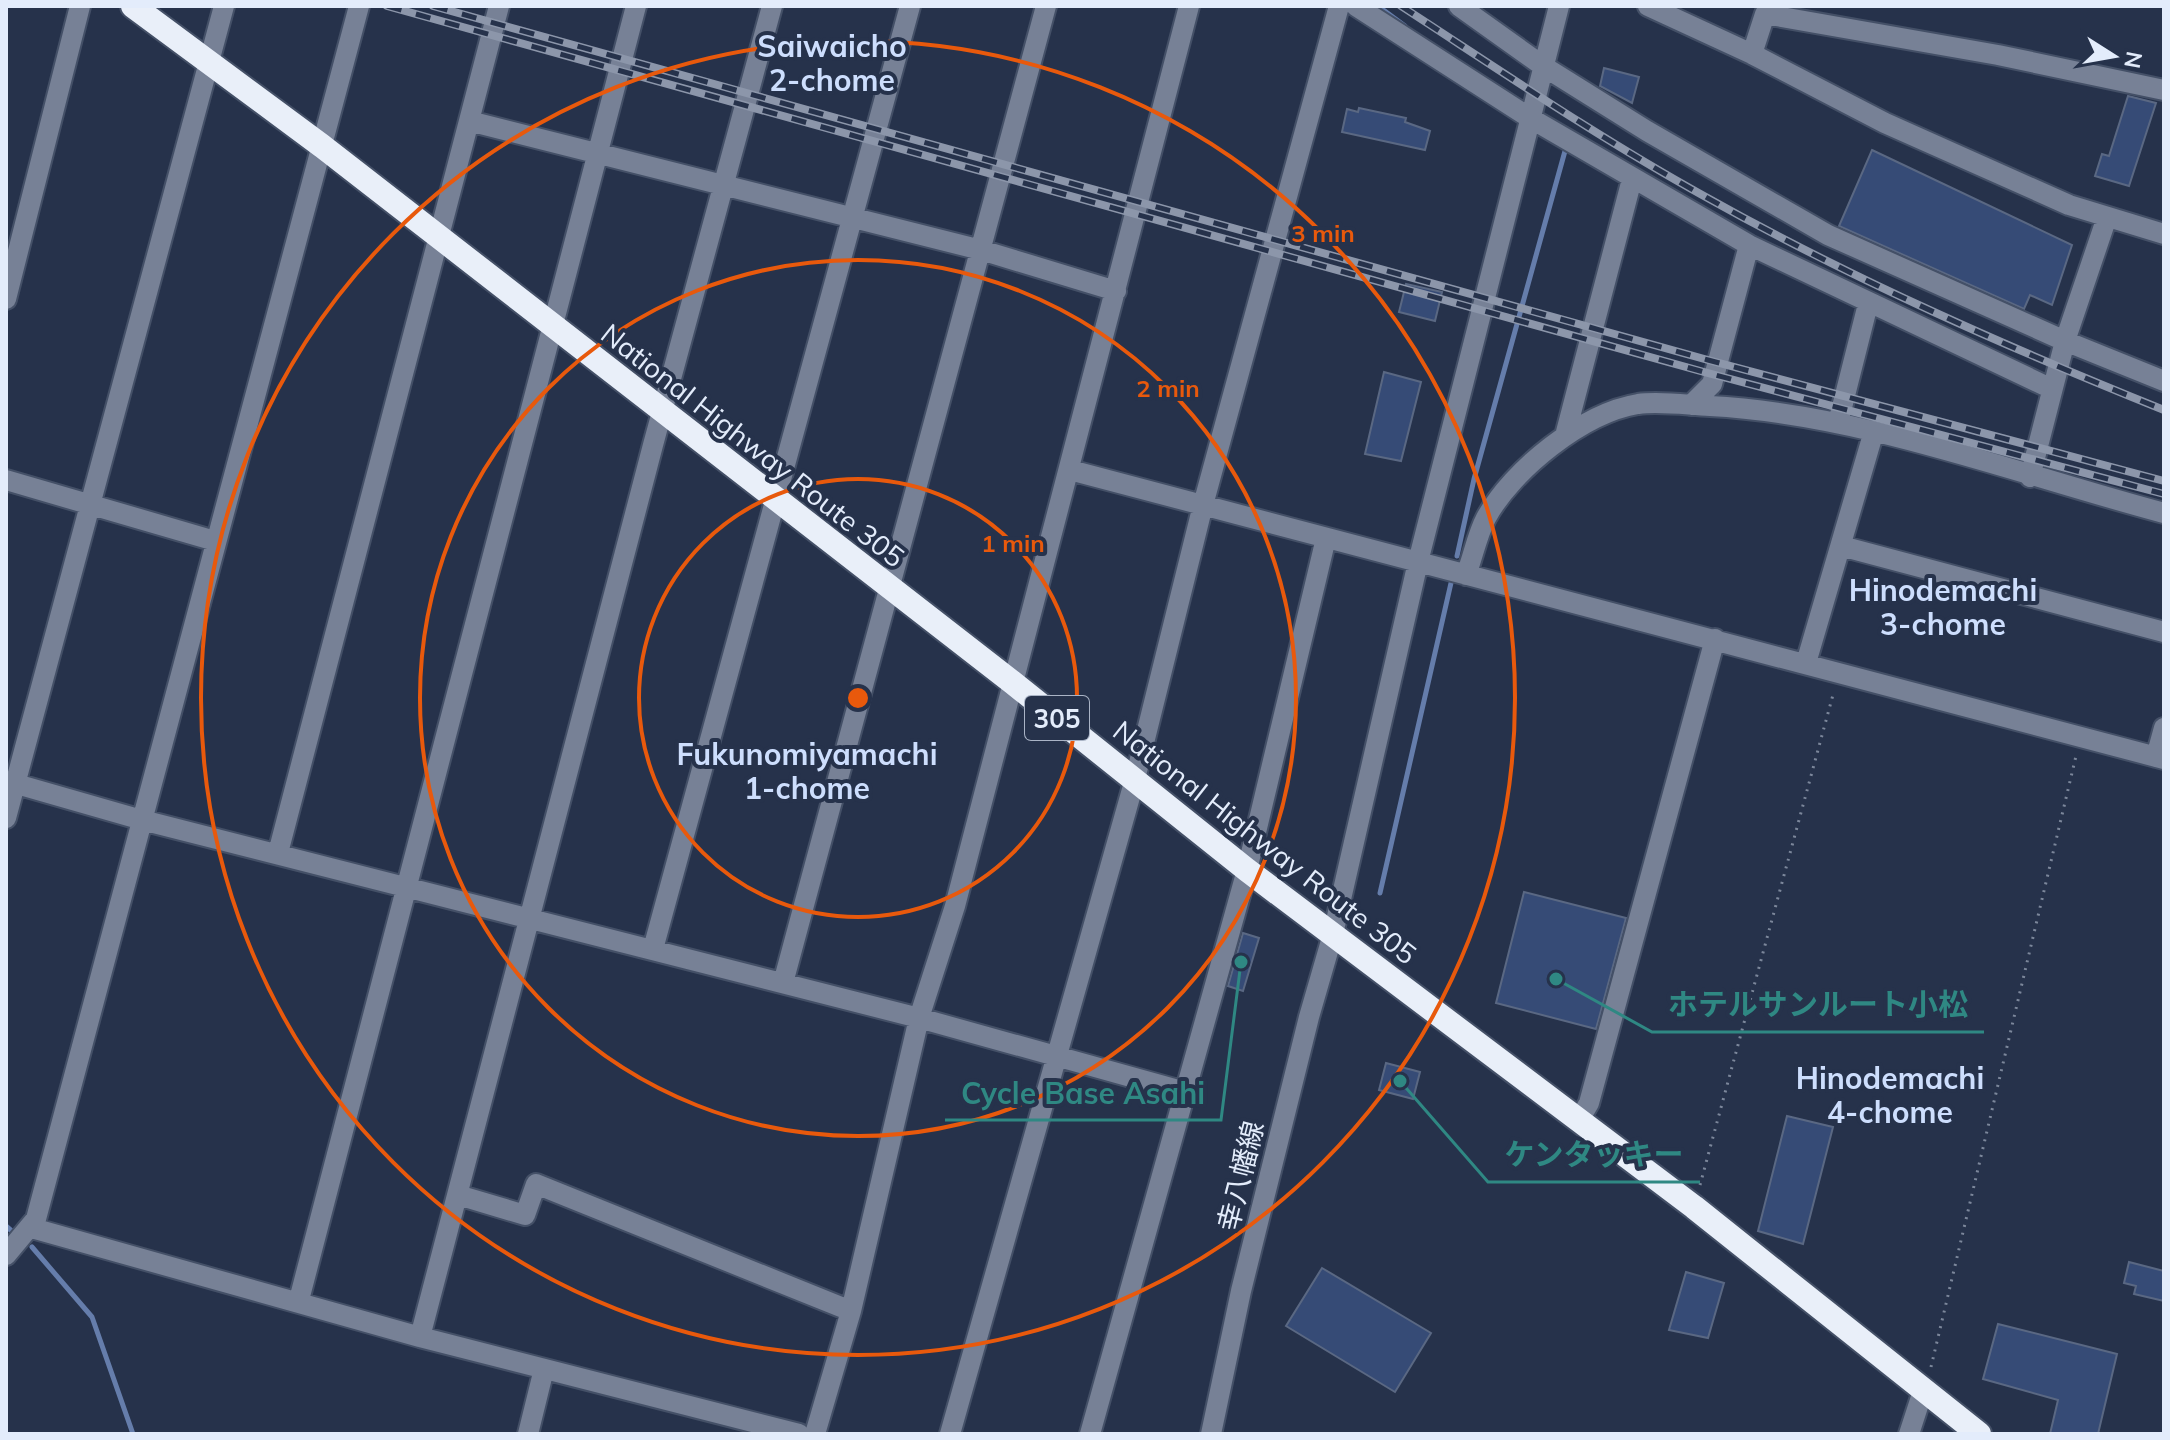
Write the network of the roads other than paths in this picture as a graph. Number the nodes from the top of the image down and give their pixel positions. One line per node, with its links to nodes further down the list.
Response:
1 (80, 6): 33 (street)
2 (133, 6): 17 (highway, National Highway Route 305 / 305)
3 (224, 6): 17 (street)
4 (359, 6): 22 (street)
5 (499, 6): 21 (street)
6 (636, 6): 23 (street)
7 (772, 6): 25 (street)
8 (910, 6): 27 (street)
9 (1046, 6): 31 (street)
10 (1189, 6): 32 (street)
11 (1339, 6): 49 (street)
12 (1356, 6): 20 (street)
13 (1459, 6): 18 (street)
14 (1559, 6): 18 (street, 幸八幡線)
15 (1658, 8): 16 (street)
16 (1752, 54): 19 (street); 26 (street)
17 (208, 64): 22 (highway, National Highway Route 305 / 305); 48 (street)
18 (1543, 66): 20 (street, 幸八幡線); 36 (street)
19 (2164, 90)
20 (1530, 118): 24 (street); 54 (street, 幸八幡線)
21 (469, 121): 23 (street); 29 (street)
22 (322, 146): 29 (highway, National Highway Route 305 / 305); 52 (street)
23 (597, 153): 25 (street); 35 (street)
24 (1632, 179): 30 (street); 43 (street)
25 (725, 182): 27 (street); 40 (street)
26 (2107, 217): 28 (street); 36 (street)
27 (853, 218): 31 (street); 47 (street)
28 (2164, 234)
29 (437, 239): 35 (highway, National Highway Route 305 / 305); 67 (street)
30 (1749, 245): 34 (street); 39 (street)
31 (981, 250): 32 (street); 56 (street)
32 (1116, 291): 44 (street)
33 (6, 299)
34 (1868, 304): 38 (street); 41 (street)
35 (551, 327): 40 (highway, National Highway Route 305 / 305); 69 (street)
36 (2065, 341): 37 (street); 38 (street)
37 (2164, 381)
38 (2052, 389): 45 (street)
39 (1691, 405): 41 (street); 43 (street)
40 (663, 413): 47 (highway, National Highway Route 305 / 305); 70 (street)
41 (1838, 423): 42 (street)
42 (1874, 431): 45 (street); 53 (street)
43 (1566, 432): 55 (street)
44 (1070, 470): 49 (street); 60 (street)
45 (2030, 477): 50 (street)
46 (6, 480): 48 (street)
47 (776, 501): 56 (highway, National Highway Route 305 / 305); 72 (street)
48 (88, 503): 52 (street); 64 (street)
49 (1203, 505): 51 (street); 63 (street)
50 (2164, 513)
51 (1326, 538): 54 (street); 68 (street)
52 (215, 541): 66 (street)
53 (1841, 546): 57 (street); 59 (street)
54 (1418, 562): 55 (street); 71 (street, 幸八幡線)
55 (1466, 575): 58 (street)
56 (891, 589): 60 (highway, National Highway Route 305 / 305); 73 (street)
57 (2164, 632)
58 (1715, 639): 59 (street); 77 (street)
59 (1806, 663): 62 (street)
60 (1012, 682): 63 (highway, National Highway Route 305 / 305); 74 (street)
61 (2164, 728): 62 (street)
62 (2160, 758)
63 (1135, 779): 68 (highway, National Highway Route 305 / 305); 75 (street)
64 (10, 782): 65 (street); 66 (street)
65 (6, 818)
66 (142, 820): 67 (street); 79 (street)
67 (278, 853): 69 (street)
68 (1247, 870): 71 (highway, National Highway Route 305 / 305); 76 (street)
69 (409, 886): 70 (street); 81 (street)
70 (531, 918): 72 (street); 78 (street)
71 (1333, 934): 77 (highway, National Highway Route 305 / 305); 91 (street, 幸八幡線)
72 (653, 949): 73 (street)
73 (783, 983): 74 (street)
74 (919, 1018): 75 (street); 82 (street)
75 (1058, 1055): 76 (street); 89 (street)
76 (1185, 1092): 90 (street)
77 (1579, 1120): 85 (highway, National Highway Route 305 / 305)
78 (458, 1195): 82 (street); 83 (street)
79 (32, 1228): 80 (street); 81 (street)
80 (6, 1255)
81 (299, 1300): 83 (street)
82 (851, 1311): 88 (street)
83 (420, 1337): 84 (street)
84 (544, 1369): 86 (street); 87 (street)
85 (1923, 1391): 92 (street); 93 (highway, National Highway Route 305 / 305)
86 (528, 1434)
87 (799, 1434)
88 (815, 1434)
89 (950, 1434)
90 (1090, 1434)
91 (1211, 1434)
92 (1909, 1434)
93 (1979, 1434)

